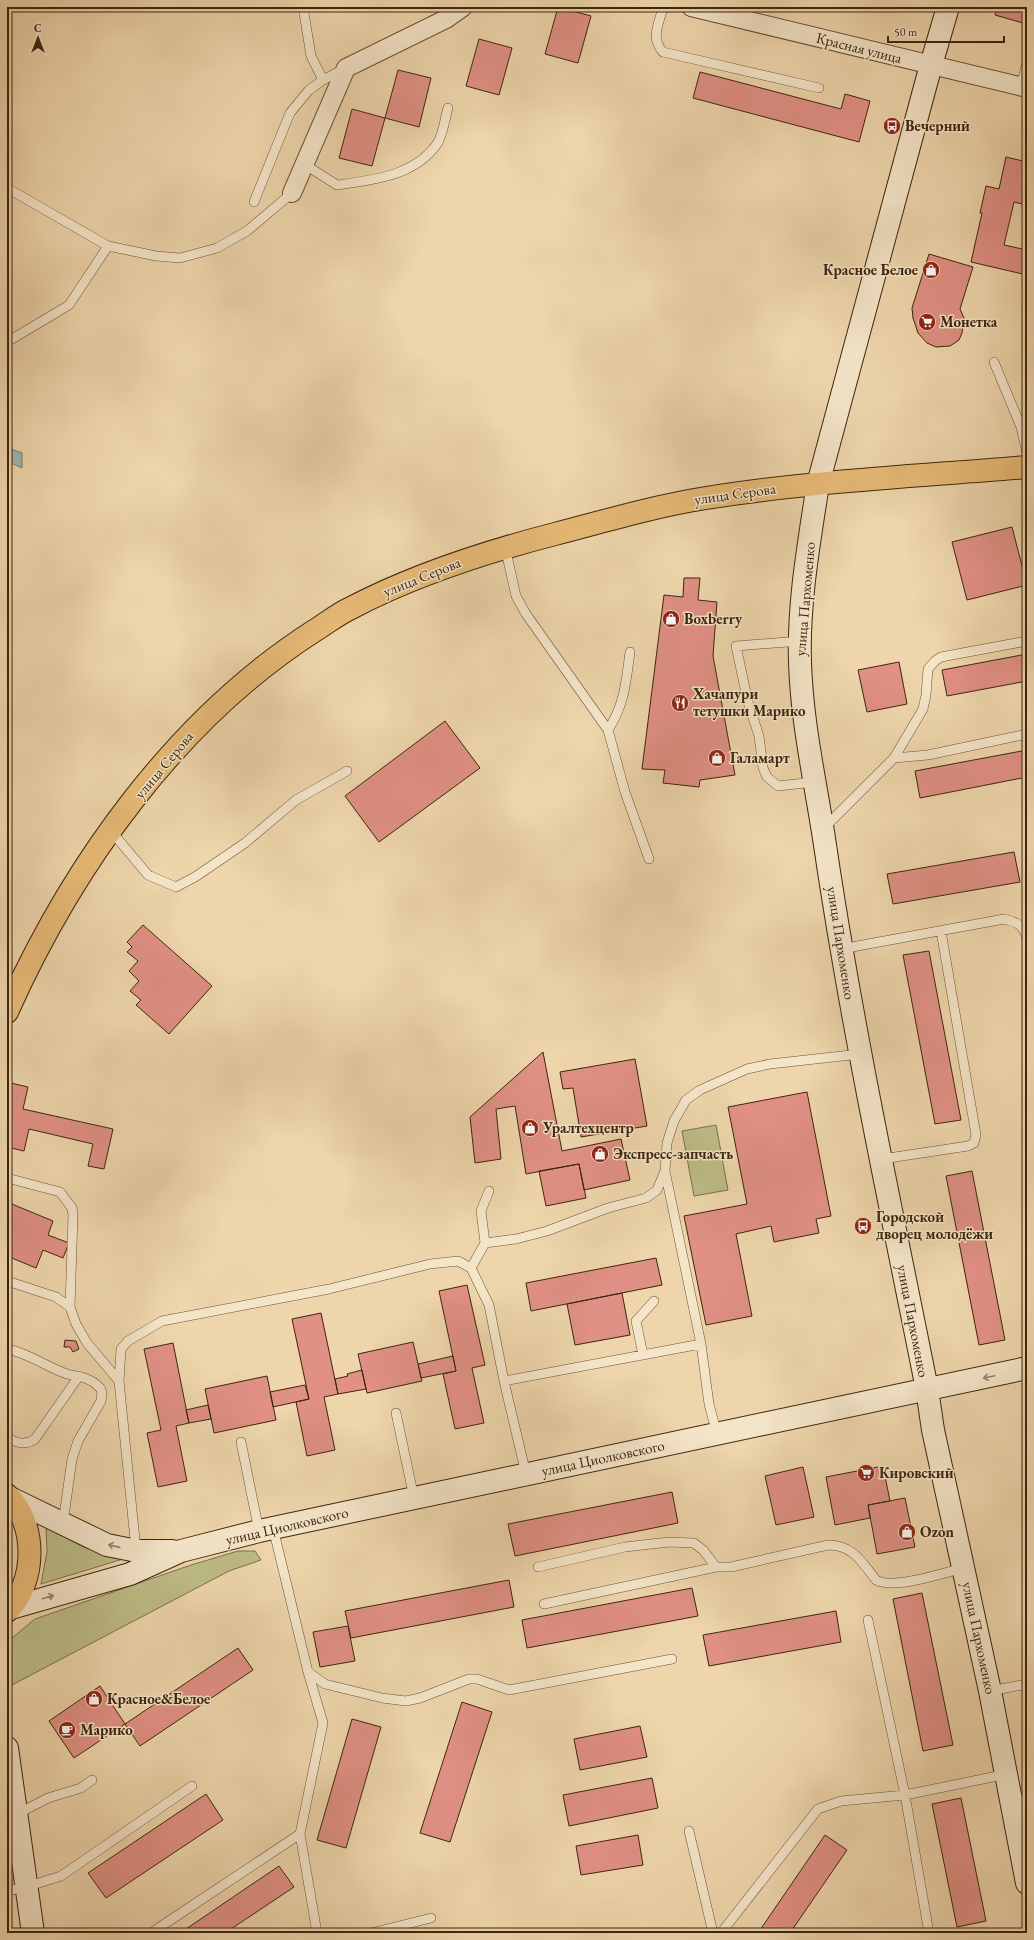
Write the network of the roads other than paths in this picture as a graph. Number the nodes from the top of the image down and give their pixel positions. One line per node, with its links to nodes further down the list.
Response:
1 (303, 7): 9 (lane)
2 (463, 7): 8 (street)
3 (663, 7): 10 (lane)
4 (691, 7): 7 (street, Красная улица)
5 (948, 7): 7 (main road, улица Пархоменко)
6 (1027, 62): 11 (lane)
7 (930, 65): 11 (street, Красная улица); 22 (main road, улица Пархоменко)
8 (346, 68): 9 (lane); 13 (street)
9 (322, 80): 16 (lane)
10 (819, 88)
11 (1024, 88)
12 (448, 108): 13 (lane)
13 (304, 164): 15 (street)
14 (7, 188): 17 (lane)
15 (292, 193): 17 (lane)
16 (254, 202)
17 (108, 246): 18 (lane)
18 (12, 339)
19 (994, 362): 20 (lane)
20 (1027, 453)
21 (1027, 467): 22 (main road, улица Серова)
22 (818, 484): 23 (main road, улица Серова); 24 (main road, улица Пархоменко)
23 (505, 547): 27 (lane); 33 (main road, улица Серова)
24 (800, 641): 31 (main road, улица Пархоменко); 31 (lane)
25 (1027, 641): 29 (lane)
26 (630, 652): 27 (lane)
27 (608, 730): 34 (lane)
28 (1027, 734): 29 (lane)
29 (894, 758): 32 (lane)
30 (347, 771): 33 (lane)
31 (815, 782): 32 (main road, улица Пархоменко)
32 (823, 829): 37 (main road, улица Пархоменко)
33 (110, 830): 38 (main road, улица Серова)
34 (649, 859)
35 (941, 931): 36 (lane); 37 (lane); 40 (lane)
36 (1027, 939)
37 (841, 949): 39 (main road, улица Пархоменко)
38 (7, 1012)
39 (860, 1054): 40 (main road, улица Пархоменко); 41 (lane)
40 (882, 1159): 56 (main road, улица Пархоменко)
41 (665, 1171): 44 (lane); 49 (lane)
42 (7, 1178): 48 (lane)
43 (489, 1191): 44 (lane)
44 (485, 1243): 45 (lane)
45 (471, 1268): 54 (lane); 55 (lane)
46 (7, 1281): 48 (lane)
47 (654, 1302): 51 (lane)
48 (70, 1307): 54 (lane)
49 (701, 1344): 51 (lane); 58 (lane)
50 (7, 1349): 53 (lane)
51 (643, 1355): 55 (lane)
52 (1027, 1368): 56 (main road, улица Циолковского, one-way to 56)
53 (79, 1376): 59 (lane); 64 (lane)
54 (119, 1381): 66 (lane)
55 (504, 1381): 61 (lane)
56 (927, 1389): 58 (main road, улица Циолковского); 70 (main road, улица Пархоменко)
57 (396, 1413): 63 (lane)
58 (716, 1434): 61 (main road, улица Циолковского)
59 (7, 1438)
60 (241, 1442): 65 (lane)
61 (526, 1474): 63 (main road, улица Циолковского)
62 (10, 1497): 64 (main road, улица Циолковского); 72 (main road)
63 (414, 1498): 65 (main road, улица Циолковского)
64 (63, 1524): 66 (main road, улица Циолковского, one-way to 64)
65 (266, 1530): 67 (main road, улица Циолковского); 75 (lane)
66 (137, 1551): 67 (main road, улица Циолковского)
67 (181, 1551): 72 (main road, улица Циолковского, one-way to 67)
68 (538, 1567): 69 (lane)
69 (716, 1567): 70 (lane); 71 (lane)
70 (964, 1568): 77 (main road, улица Пархоменко)
71 (544, 1604)
72 (9, 1609)
73 (868, 1620): 82 (lane)
74 (672, 1659): 75 (lane)
75 (308, 1672): 86 (lane)
76 (1027, 1684): 77 (lane)
77 (990, 1692): 79 (main road, улица Пархоменко)
78 (7, 1748): 84 (main road)
79 (1007, 1774): 82 (lane); 83 (main road, улица Пархоменко)
80 (92, 1780): 84 (lane)
81 (192, 1786): 88 (lane)
82 (905, 1795): 95 (lane); 96 (lane)
83 (1019, 1800): 87 (main road, улица Пархоменко)
84 (16, 1814): 88 (main road)
85 (689, 1831): 94 (lane)
86 (300, 1834): 91 (lane); 92 (lane)
87 (1027, 1883)
88 (16, 1889): 90 (main road)
89 (431, 1918): 93 (lane)
90 (32, 1933)
91 (151, 1933)
92 (317, 1933)
93 (371, 1933)
94 (713, 1933)
95 (721, 1933)
96 (928, 1933)

